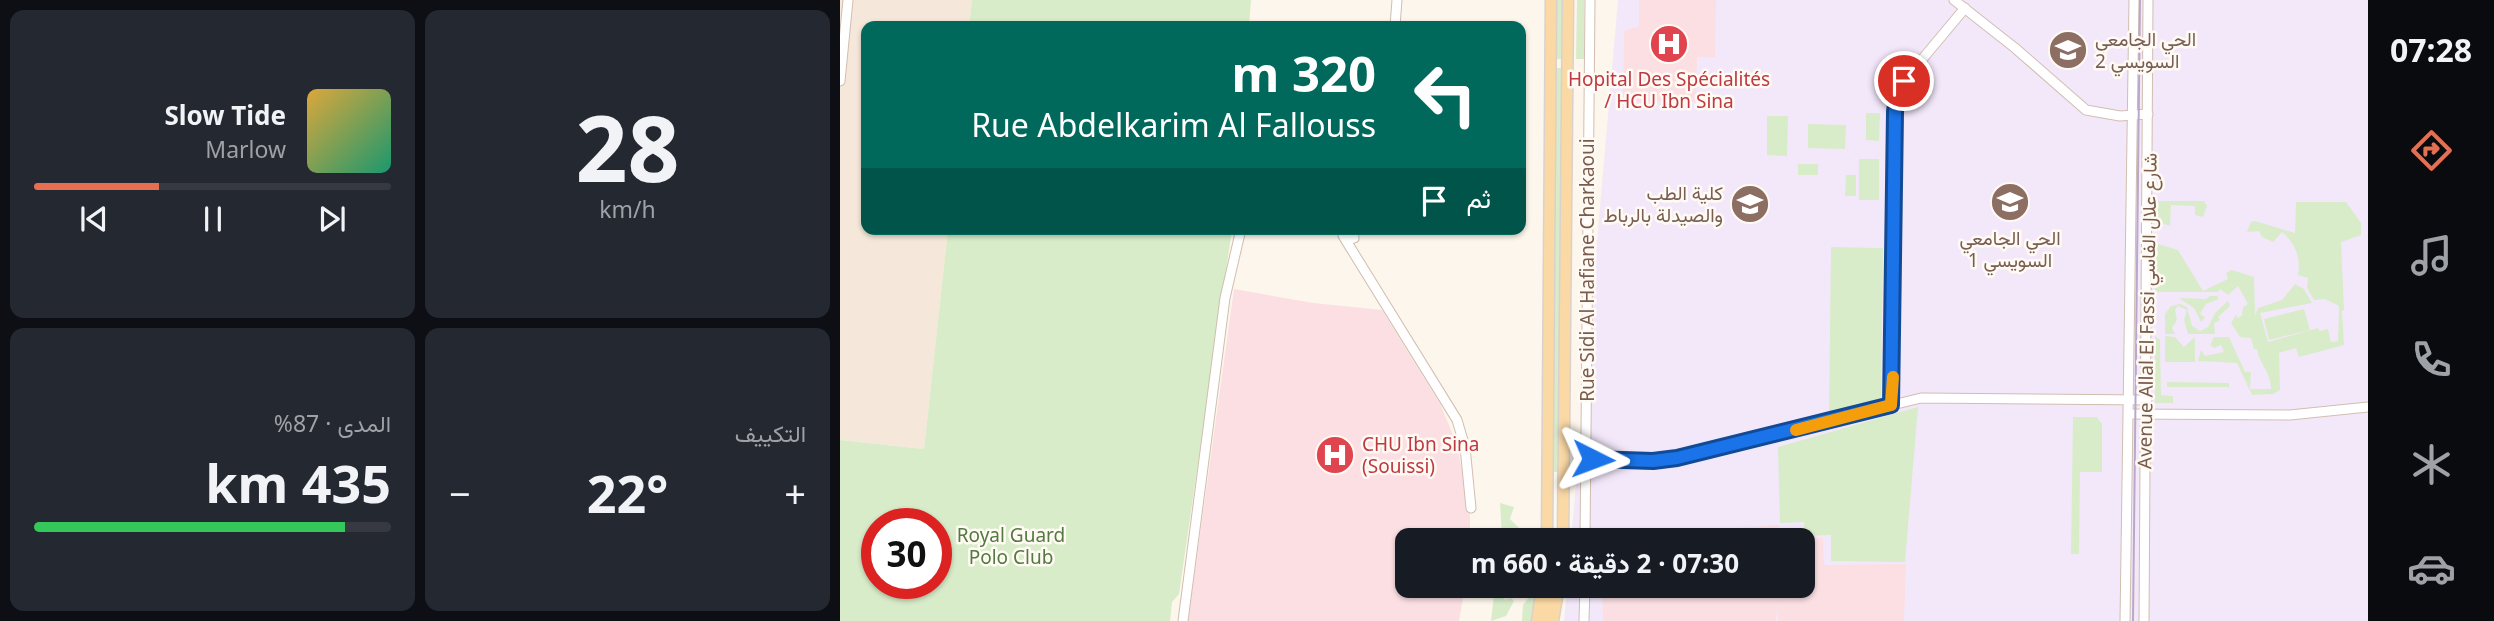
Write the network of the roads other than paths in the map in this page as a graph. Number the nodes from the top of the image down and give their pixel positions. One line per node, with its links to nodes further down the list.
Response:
1 (848, 0): 11 (street)
2 (1397, 0): 10 (street)
3 (1551, 0): 26 (main road)
4 (1568, 0): 27 (main road)
5 (1590, 0): 24 (street, Rue Sidi Al Hafiane Charkaoui)
6 (1954, 0): 9 (street)
7 (2134, 0): 12 (street, Avenue Allal El Fassi شارع علال الفاسي)
8 (2148, 0): 13 (street, Avenue Allal El Fassi شارع علال الفاسي)
9 (1965, 8): 12 (street); 16 (street)
10 (1395, 21)
11 (840, 80)
12 (2133, 112): 13 (street); 18 (street, Avenue Allal El Fassi شارع علال الفاسي)
13 (2148, 112): 19 (street, Avenue Allal El Fassi شارع علال الفاسي)
14 (1240, 235): 34 (street)
15 (1350, 235): 25 (street)
16 (1892, 385): 17 (street); 20 (street)
17 (1916, 398): 18 (street); 20 (street)
18 (2129, 398): 19 (street); 22 (street, Avenue Allal El Fassi شارع علال الفاسي)
19 (2147, 400): 23 (street, Avenue Allal El Fassi شارع علال الفاسي)
20 (1891, 405): 24 (street)
21 (2368, 407): 23 (street)
22 (2129, 414): 23 (street); 40 (street, Avenue Allal El Fassi شارع علال الفاسي)
23 (2146, 414): 41 (street, Avenue Allal El Fassi شارع علال الفاسي)
24 (1586, 459): 28 (street, Rue Sidi Al Hafiane Charkaoui)
25 (1471, 508)
26 (1547, 528)
27 (1563, 528)
28 (1585, 528)
29 (1540, 598): 35 (main road)
30 (1547, 598): 36 (main road)
31 (1559, 598): 37 (main road)
32 (1562, 598): 38 (main road)
33 (1585, 598): 39 (street)
34 (1183, 621)
35 (1537, 621)
36 (1546, 621)
37 (1553, 621)
38 (1561, 621)
39 (1584, 621)
40 (2125, 621)
41 (2144, 621)

